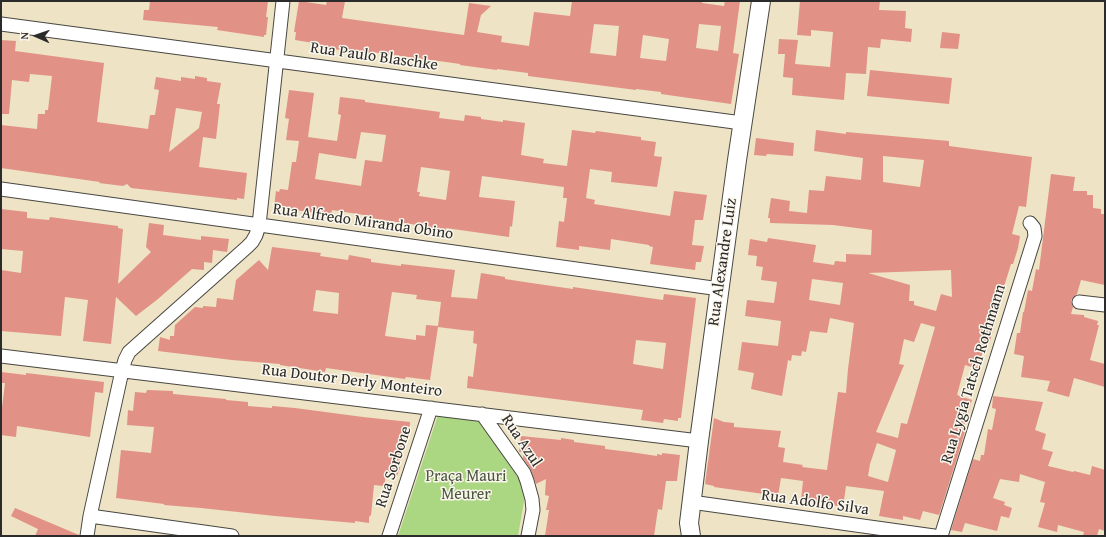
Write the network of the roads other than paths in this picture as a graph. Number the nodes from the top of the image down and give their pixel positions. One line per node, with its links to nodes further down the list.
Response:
1 (283, 1): 4 (street)
2 (761, 1): 5 (street, Rua Alexandre Luiz)
3 (1, 24): 4 (street, Rua Paulo Blaschke)
4 (276, 60): 5 (street, Rua Paulo Blaschke); 8 (street)
5 (742, 124): 9 (street, Rua Alexandre Luiz)
6 (1, 189): 8 (street, Rua Alfredo Miranda Obino)
7 (1030, 223): 25 (street, Rua Lygia Tatsch Rothmann)
8 (259, 225): 9 (street, Rua Alfredo Miranda Obino); 13 (street)
9 (720, 289): 16 (street, Rua Alexandre Luiz)
10 (1079, 302): 11 (street)
11 (1105, 305)
12 (1, 356): 13 (street, Rua Doutor Derly Monteiro)
13 (122, 371): 14 (street, Rua Doutor Derly Monteiro); 18 (street)
14 (432, 408): 15 (street, Rua Doutor Derly Monteiro); 22 (street, Rua Sorbone)
15 (482, 414): 16 (street, Rua Doutor Derly Monteiro); 23 (street, Rua Azul)
16 (699, 441): 17 (street, Rua Alexandre Luiz)
17 (691, 502): 19 (street, Rua Alexandre Luiz); 24 (street, Rua Adolfo Silva)
18 (90, 516): 20 (street); 21 (street)
19 (687, 532)
20 (87, 536)
21 (232, 536)
22 (389, 536)
23 (528, 536)
24 (934, 536)
25 (941, 536)

